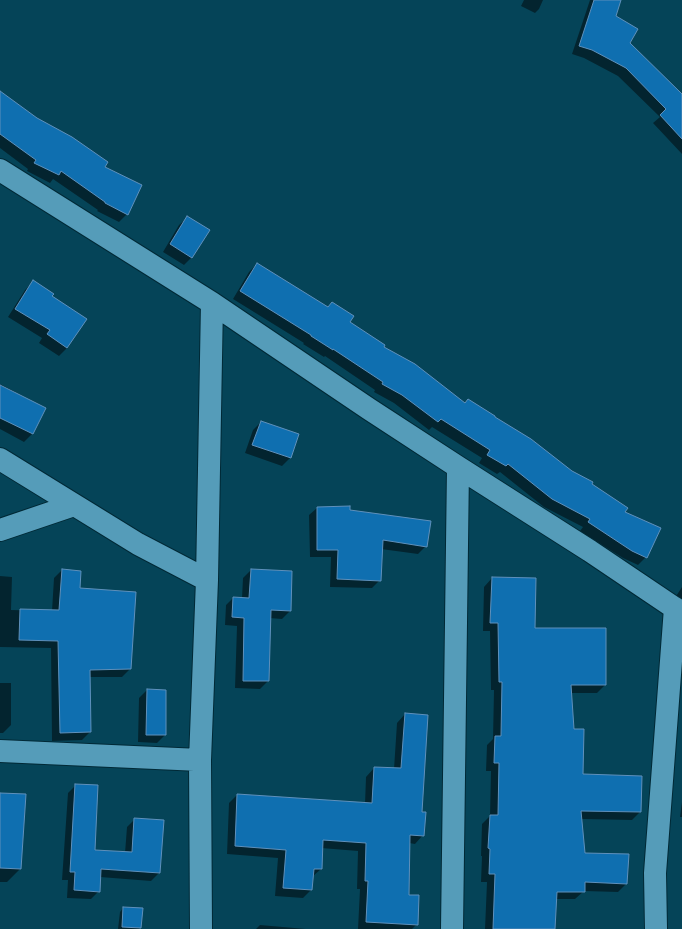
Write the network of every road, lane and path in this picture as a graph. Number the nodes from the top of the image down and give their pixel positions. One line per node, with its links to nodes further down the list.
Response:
1 (0, 170): 2 (street)
2 (212, 303): 4 (street); 7 (street)
3 (0, 459): 5 (street)
4 (458, 467): 8 (street); 12 (street)
5 (74, 505): 6 (street); 7 (street)
6 (0, 530)
7 (207, 580): 10 (street)
8 (678, 611): 13 (street)
9 (0, 751): 10 (street)
10 (200, 760): 11 (street)
11 (201, 929)
12 (452, 929)
13 (656, 929)

